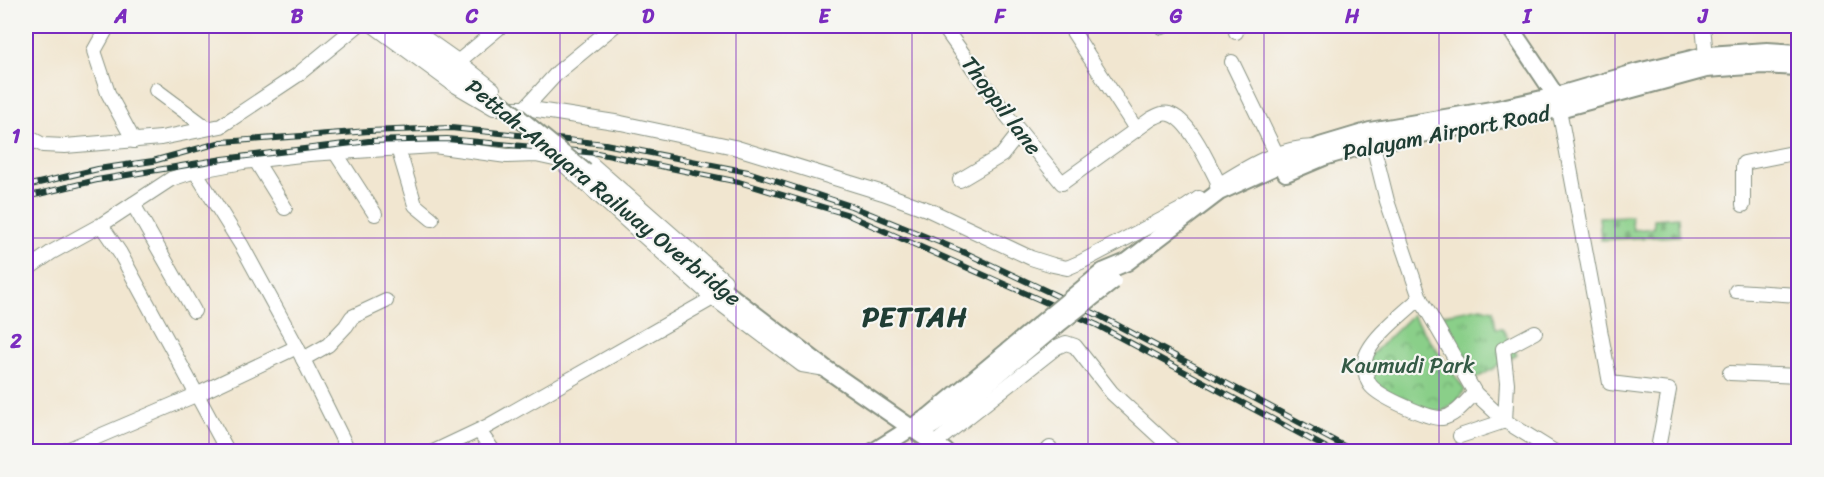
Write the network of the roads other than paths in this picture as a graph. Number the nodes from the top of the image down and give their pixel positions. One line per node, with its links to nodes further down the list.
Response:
1 (108, 26): 25 (street)
2 (357, 26): 20 (street)
3 (374, 26): 19 (street)
4 (393, 26): 53 (main road, Pettah-Anayara Railway Overbridge, bridge)
5 (408, 26): 14 (street)
6 (501, 26): 14 (street)
7 (614, 26): 19 (street)
8 (944, 26): 22 (street, Thoppil lane)
9 (1509, 26): 18 (main road)
10 (1703, 26): 13 (street)
11 (1070, 27): 21 (street)
12 (1798, 53): 13 (main road, Palayam Airport Road)
13 (1706, 56): 18 (main road, Palayam Airport Road)
14 (459, 61): 19 (street)
15 (1232, 62): 30 (street)
16 (1798, 67): 18 (main road, Palayam Airport Road)
17 (156, 90): 20 (street)
18 (1557, 103): 24 (main road, Palayam Airport Road); 62 (street)
19 (525, 108): 35 (street)
20 (207, 128): 25 (street)
21 (1136, 129): 22 (street, Thoppil lane); 35 (street)
22 (1020, 132): 34 (street)
23 (26, 136): 25 (street)
24 (1371, 137): 26 (main road, Palayam Airport Road); 43 (main road, Palayam Airport Road); 47 (street)
25 (134, 141)
26 (1320, 147): 30 (street); 43 (main road, Palayam Airport Road)
27 (398, 148): 28 (street); 32 (street); 40 (street)
28 (335, 152): 31 (street); 39 (street)
29 (1798, 152): 37 (street)
30 (1276, 153): 35 (street)
31 (256, 160): 33 (street); 38 (street)
32 (559, 160): 46 (street); 53 (street)
33 (195, 171): 36 (street); 52 (street)
34 (960, 180)
35 (1219, 184)
36 (133, 204): 41 (street); 49 (street)
37 (1743, 206)
38 (285, 208)
39 (375, 214)
40 (432, 219)
41 (101, 225): 42 (street); 57 (street)
42 (26, 270)
43 (1108, 276): 50 (main road, bridge)
44 (1736, 291): 45 (street)
45 (1798, 295)
46 (713, 298): 53 (street); 59 (street)
47 (1420, 298): 56 (street); 56 (street)
48 (387, 301): 52 (street)
49 (194, 311)
50 (1054, 320): 60 (main road); 60 (main road)
51 (1535, 332): 58 (street)
52 (300, 353): 57 (street); 65 (street)
53 (820, 365): 60 (main road, Pettah-Anayara Railway Overbridge)
54 (1730, 373): 55 (street)
55 (1798, 376)
56 (1475, 393): 58 (street)
57 (198, 394): 63 (street); 64 (street)
58 (1505, 421): 61 (street); 71 (street)
59 (479, 431): 66 (street); 67 (street)
60 (922, 436): 68 (main road); 69 (main road); 70 (street)
61 (1460, 436)
62 (1659, 443)
63 (62, 452)
64 (228, 452)
65 (349, 452)
66 (433, 452)
67 (494, 452)
68 (873, 452)
69 (894, 452)
70 (1176, 452)
71 (1555, 452)

